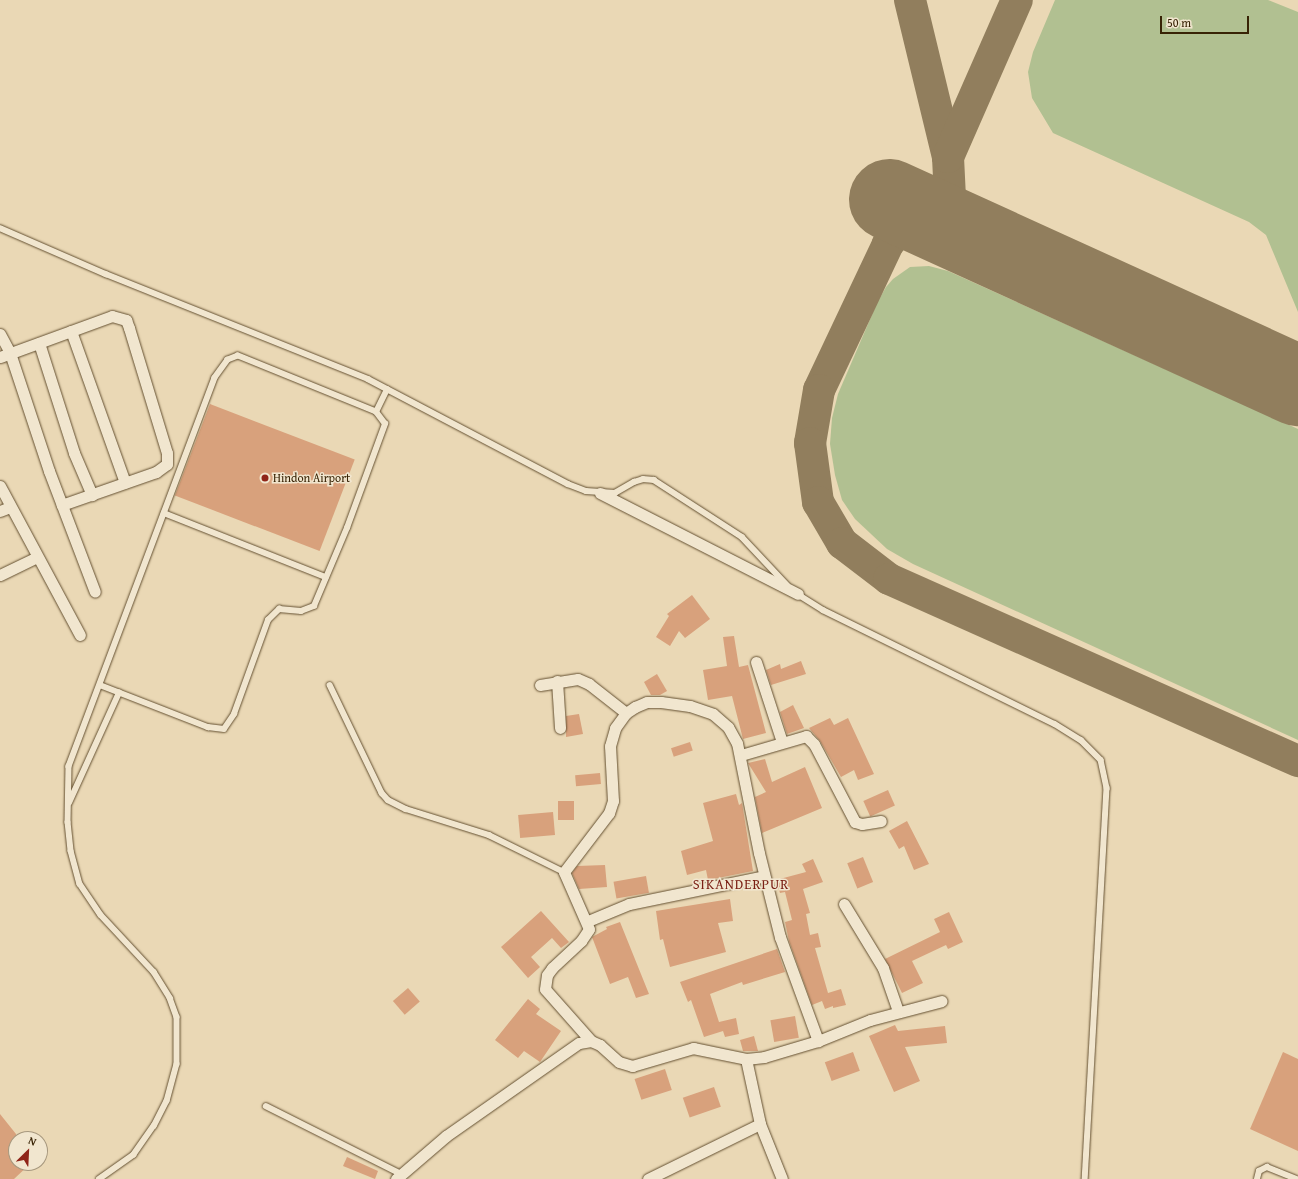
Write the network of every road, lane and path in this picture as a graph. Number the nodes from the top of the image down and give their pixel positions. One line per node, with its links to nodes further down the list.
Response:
1 (0, 228): 6 (lane)
2 (71, 331): 4 (street); 8 (street); 8 (street)
3 (0, 334): 5 (street)
4 (39, 342): 5 (street); 11 (street)
5 (5, 355): 12 (street)
6 (387, 389): 7 (lane); 10 (lane)
7 (376, 412): 14 (lane); 17 (lane)
8 (125, 483): 11 (street)
9 (0, 486): 13 (street)
10 (600, 493): 19 (street); 19 (lane)
11 (92, 495): 12 (street)
12 (62, 505): 18 (street)
13 (5, 509): 15 (street)
14 (164, 513): 17 (lane); 23 (lane)
15 (37, 557): 16 (street); 20 (street)
16 (0, 576)
17 (326, 577): 26 (lane)
18 (95, 592)
19 (798, 594): 48 (lane)
20 (80, 635)
21 (756, 662): 29 (street)
22 (558, 681): 25 (street); 27 (street); 28 (street)
23 (100, 685): 26 (lane); 31 (lane)
24 (330, 685): 33 (lane)
25 (540, 685)
26 (119, 693): 31 (lane)
27 (626, 713): 30 (street); 33 (street)
28 (560, 728)
29 (782, 742): 30 (street); 32 (street)
30 (741, 755): 34 (street)
31 (68, 805): 45 (lane)
32 (881, 821)
33 (564, 872): 36 (street)
34 (764, 876): 36 (street); 40 (street)
35 (844, 904): 38 (street)
36 (588, 921): 39 (street)
37 (942, 1001): 38 (street)
38 (898, 1012): 40 (street)
39 (591, 1041): 41 (street); 44 (street)
40 (818, 1041): 41 (street)
41 (746, 1059): 43 (street)
42 (266, 1106): 44 (lane)
43 (760, 1124): 46 (street); 47 (street)
44 (398, 1177)
45 (100, 1179)
46 (648, 1179)
47 (782, 1179)
48 (1085, 1179)
49 (1257, 1179): 50 (lane)
50 (1296, 1179)

